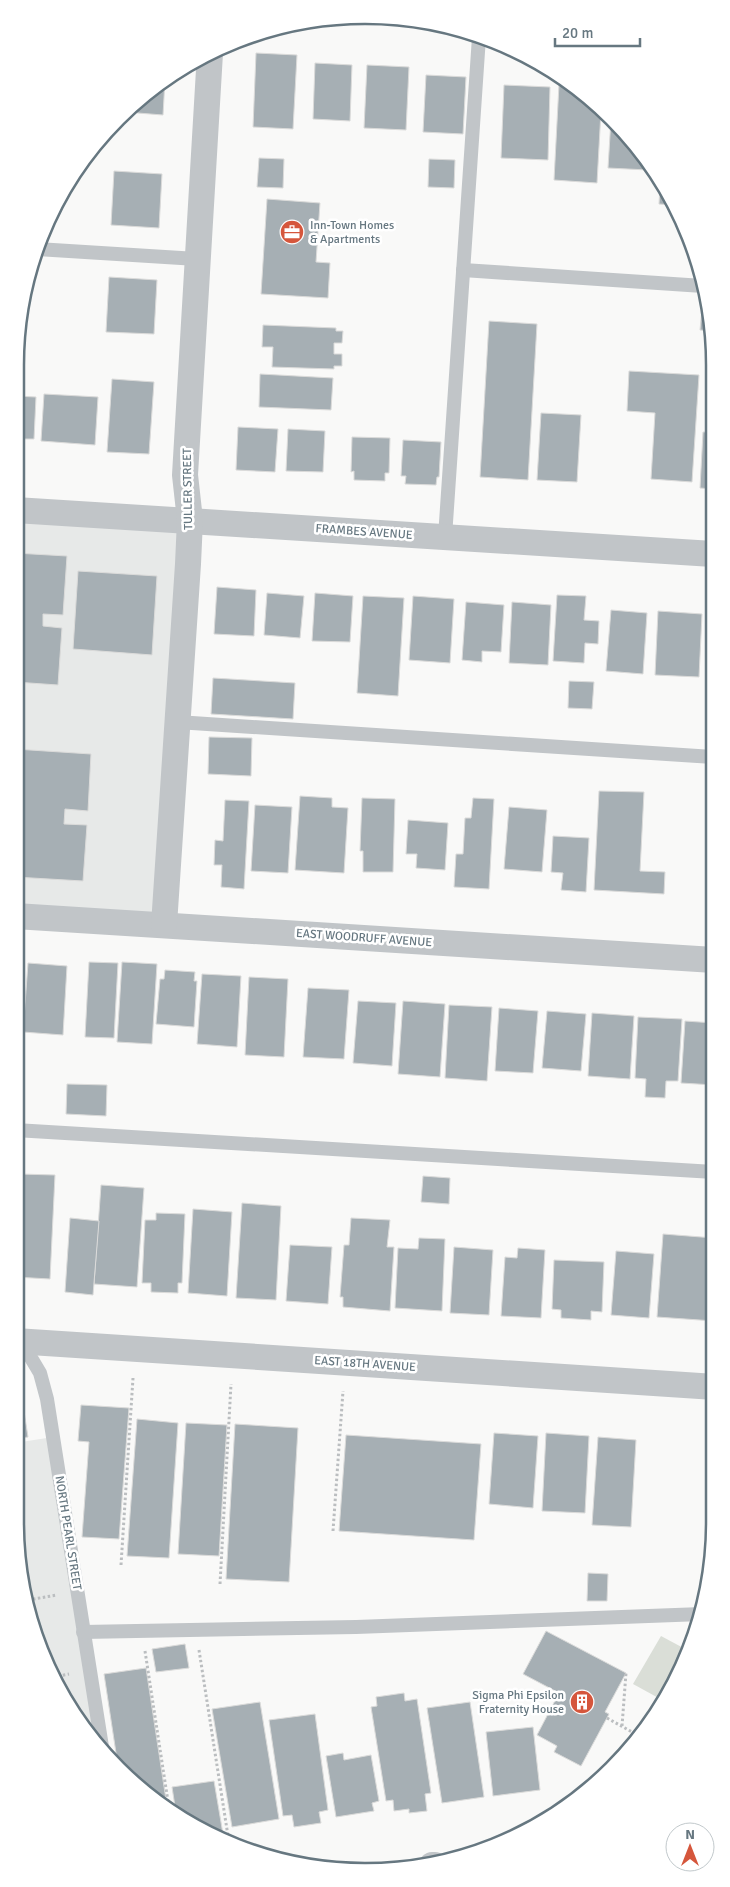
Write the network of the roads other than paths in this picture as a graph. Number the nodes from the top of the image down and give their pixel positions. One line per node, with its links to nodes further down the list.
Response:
1 (479, 43): 5 (lane)
2 (209, 61): 4 (street, TULLER STREET)
3 (44, 249): 4 (lane)
4 (197, 258): 8 (street, TULLER STREET)
5 (464, 270): 6 (lane); 9 (lane)
6 (697, 286)
7 (24, 511): 8 (street, FRAMBES AVENUE)
8 (190, 520): 9 (street, FRAMBES AVENUE); 11 (street, TULLER STREET)
9 (445, 537): 10 (street, FRAMBES AVENUE)
10 (706, 554)
11 (177, 722): 12 (lane); 14 (street, TULLER STREET)
12 (706, 757)
13 (24, 917): 14 (street, EAST WOODRUFF AVENUE)
14 (164, 925): 15 (street, EAST WOODRUFF AVENUE)
15 (706, 959)
16 (24, 1131): 17 (lane)
17 (706, 1172)
18 (24, 1335): 20 (street, EAST 18TH AVENUE)
19 (24, 1346): 22 (lane, NORTH PEARL STREET)
20 (706, 1386)
21 (694, 1614): 22 (lane)
22 (84, 1632): 23 (lane, NORTH PEARL STREET)
23 (101, 1738)

